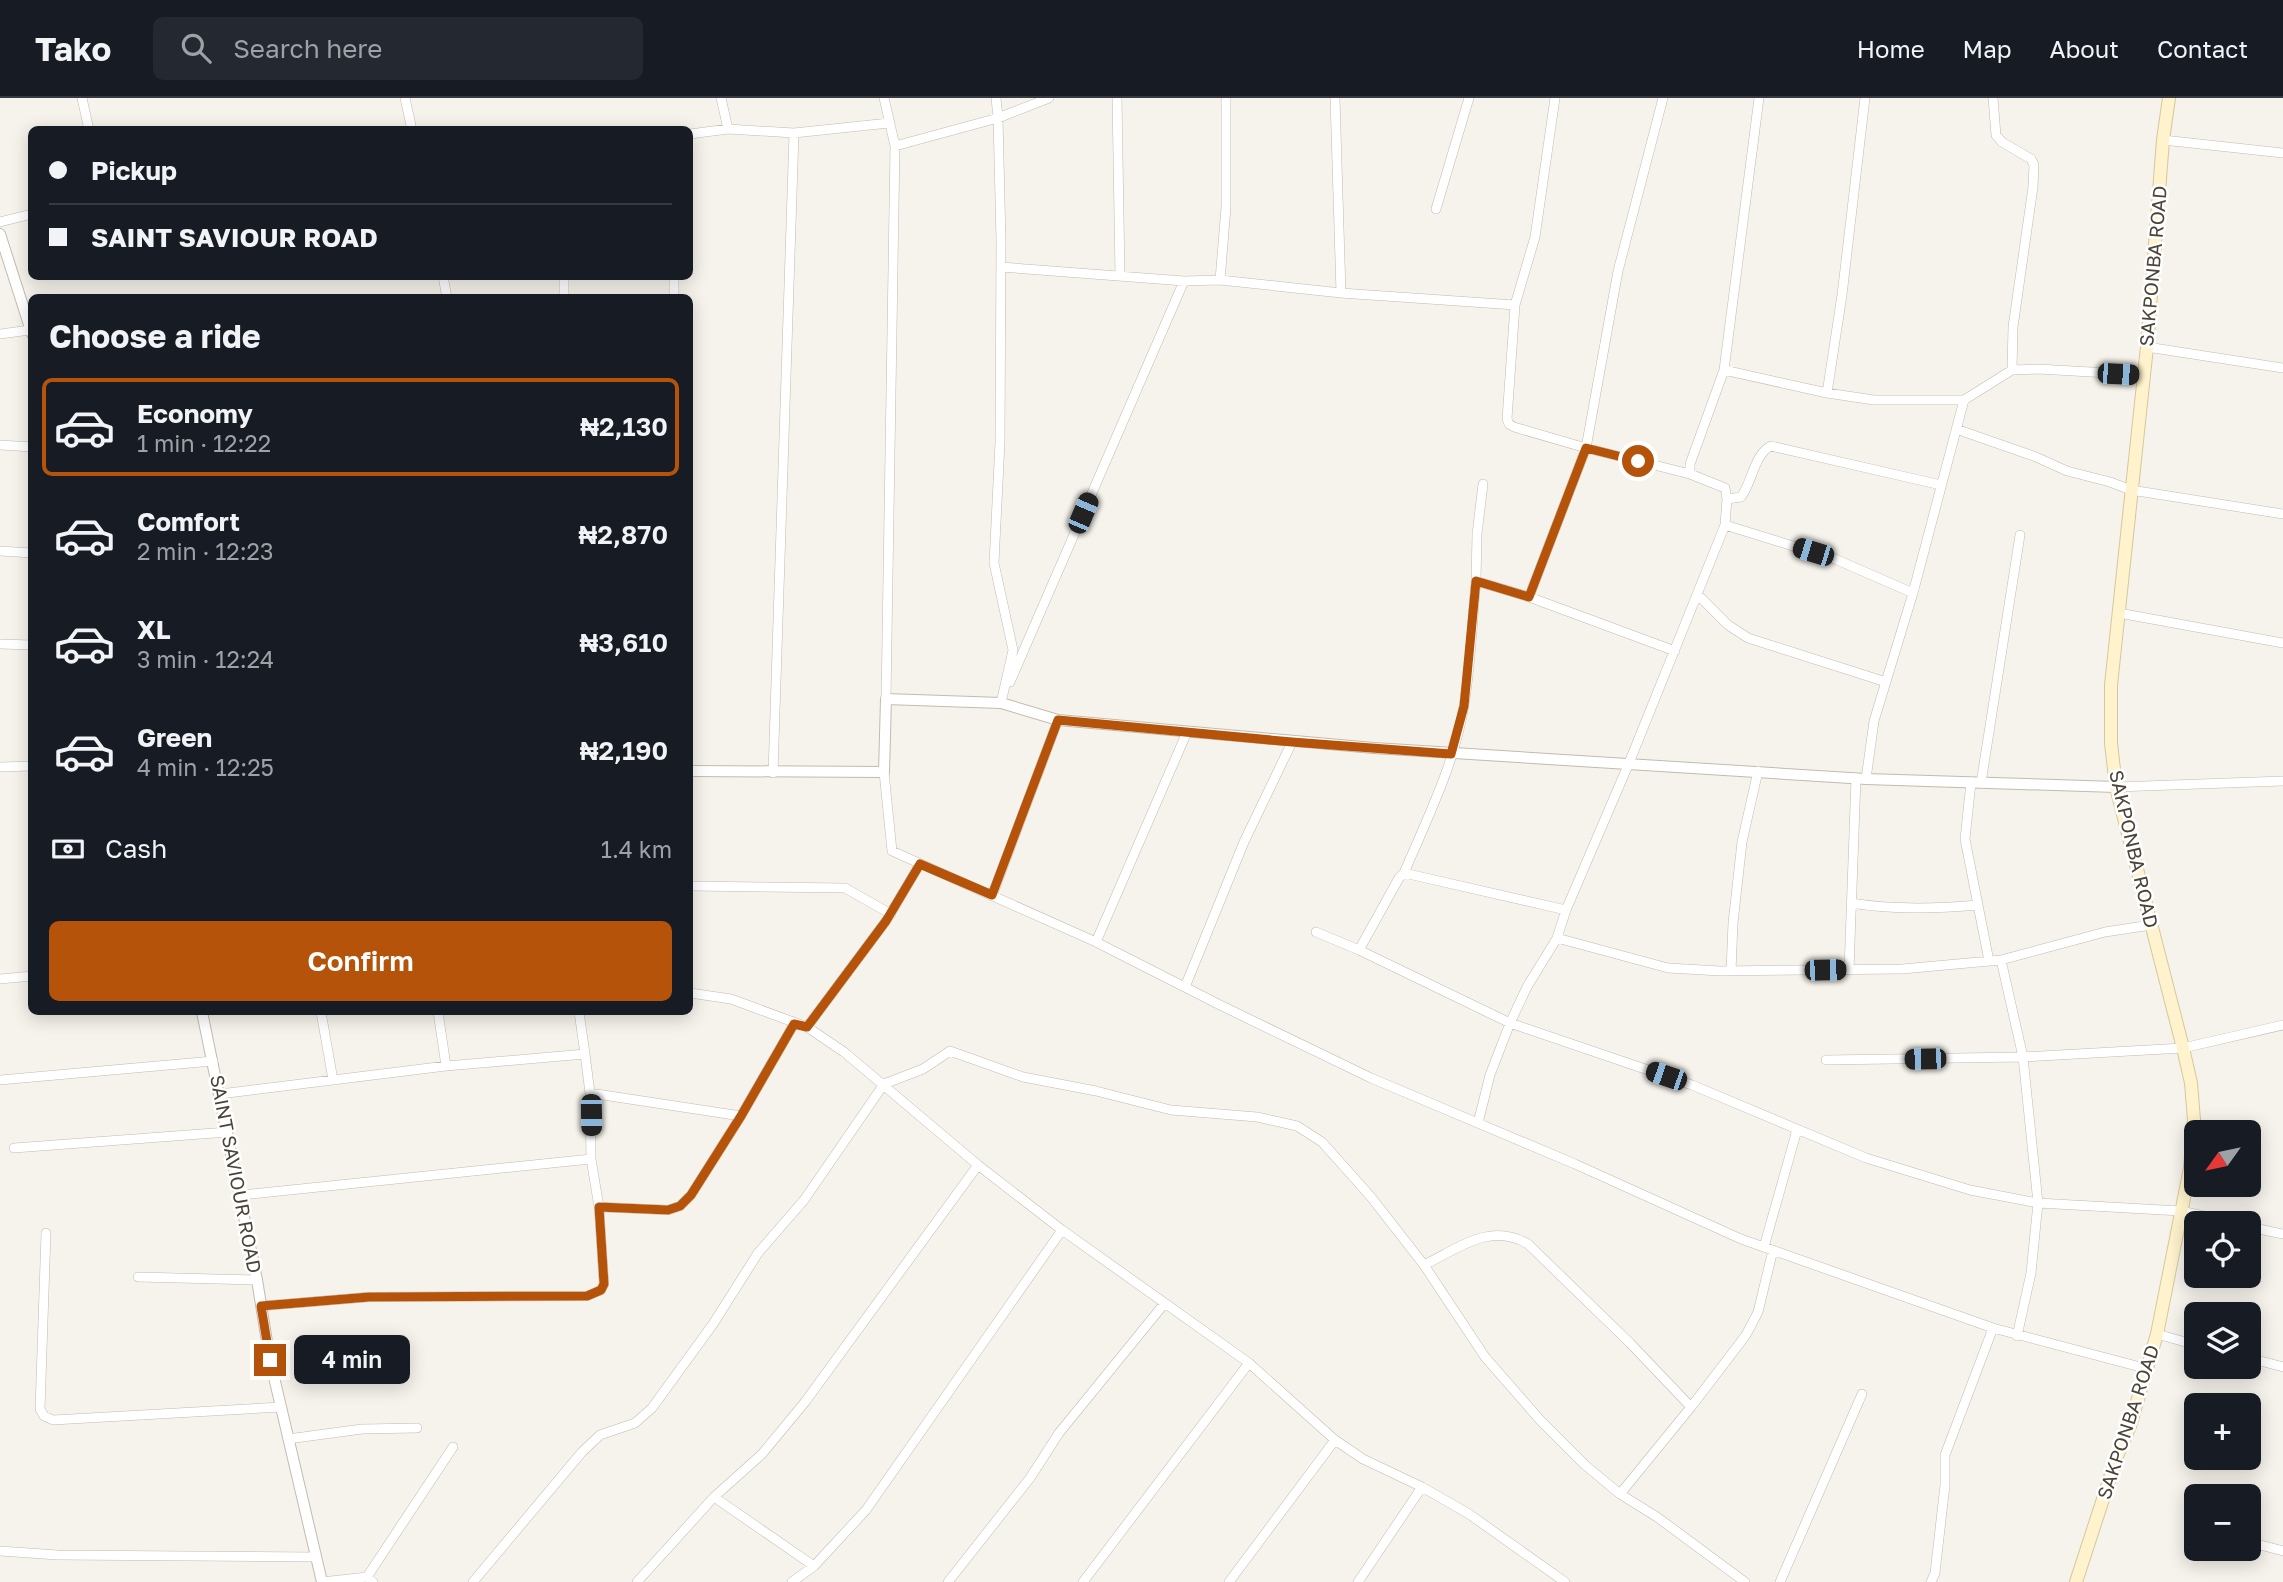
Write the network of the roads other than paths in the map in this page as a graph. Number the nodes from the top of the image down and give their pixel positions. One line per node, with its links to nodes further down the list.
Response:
1 (82, 98): 19 (street)
2 (405, 98): 20 (street)
3 (721, 98): 21 (street)
4 (884, 98): 18 (street)
5 (996, 98): 17 (street)
6 (1049, 98): 17 (street)
7 (1117, 98): 32 (street)
8 (1226, 98): 33 (street)
9 (1335, 98): 35 (street)
10 (1469, 98): 27 (street)
11 (1555, 98): 36 (street)
12 (1663, 98): 50 (street)
13 (1759, 98): 42 (street)
14 (1865, 98): 45 (street)
15 (1993, 98): 43 (street)
16 (2169, 98): 24 (main road, SAKPONBA ROAD)
17 (998, 118): 25 (street); 31 (street)
18 (889, 123): 22 (street); 25 (street)
19 (88, 126)
20 (411, 126)
21 (728, 129): 22 (street); 23 (street)
22 (794, 133): 83 (street)
23 (693, 134)
24 (2163, 140): 26 (street); 40 (main road, SAKPONBA ROAD)
25 (895, 146): 71 (street)
26 (2283, 153)
27 (1436, 209)
28 (28, 215): 29 (street)
29 (0, 222)
30 (0, 233): 37 (street)
31 (1001, 267): 32 (street); 72 (street)
32 (1120, 275): 34 (street)
33 (1220, 280): 34 (street); 35 (street)
34 (1184, 281): 72 (street)
35 (1341, 293): 36 (street)
36 (1515, 305): 50 (street)
37 (28, 322)
38 (28, 332): 39 (street)
39 (0, 334)
40 (2147, 346): 41 (street); 44 (main road, SAKPONBA ROAD)
41 (2283, 368)
42 (1724, 370): 45 (street); 51 (street)
43 (2012, 370): 44 (street); 46 (street)
44 (2144, 375): 54 (main road, SAKPONBA ROAD)
45 (1827, 393): 46 (street)
46 (1964, 400): 47 (street)
47 (1956, 429): 53 (street); 54 (street)
48 (0, 445): 49 (street)
49 (28, 447)
50 (1586, 448): 51 (street); 64 (street)
51 (1690, 474): 55 (street)
52 (1483, 484): 61 (street)
53 (1941, 485): 55 (street); 62 (street)
54 (2131, 490): 56 (street); 65 (main road, SAKPONBA ROAD)
55 (1727, 499): 57 (street)
56 (2283, 514)
57 (1724, 525): 62 (street); 63 (street)
58 (2020, 535): 86 (street)
59 (0, 551): 60 (street)
60 (28, 553)
61 (1476, 581): 64 (street); 76 (street)
62 (1913, 593): 70 (street)
63 (1697, 594): 69 (street); 70 (street)
64 (1529, 597): 69 (street)
65 (2119, 613): 66 (street); 87 (main road, SAKPONBA ROAD)
66 (2283, 643)
67 (0, 644): 68 (street)
68 (28, 645)
69 (1675, 651): 77 (street)
70 (1886, 682): 84 (street)
71 (886, 699): 72 (street); 81 (street)
72 (1001, 703): 73 (street)
73 (1058, 720): 74 (street); 91 (street)
74 (1188, 732): 75 (street); 99 (street)
75 (1292, 742): 76 (street); 107 (street)
76 (1451, 754): 77 (street); 89 (street)
77 (1629, 763): 82 (street); 94 (street)
78 (28, 766): 79 (street)
79 (0, 767)
80 (693, 771): 83 (street)
81 (884, 772): 83 (street); 88 (street)
82 (1758, 772): 84 (street); 104 (street)
83 (773, 773)
84 (1861, 778): 86 (street); 92 (street)
85 (2283, 781): 87 (street)
86 (1976, 783): 87 (street); 93 (street)
87 (2116, 787): 96 (main road, SAKPONBA ROAD)
88 (920, 864): 91 (street); 95 (street)
89 (1405, 873): 94 (street); 100 (street)
90 (693, 886): 95 (street)
91 (992, 895): 99 (street)
92 (1852, 903): 93 (street); 103 (street)
93 (1978, 905): 102 (street)
94 (1566, 910): 98 (street)
95 (891, 914): 116 (street)
96 (2151, 925): 101 (street); 117 (main road, SAKPONBA ROAD)
97 (1316, 932): 100 (street)
98 (1557, 938): 104 (street); 113 (street)
99 (1096, 942): 107 (street)
100 (1359, 950): 113 (street)
101 (2001, 960): 102 (street); 119 (street)
102 (1989, 961): 103 (street)
103 (1849, 970): 104 (street)
104 (1731, 971)
105 (28, 976): 106 (street)
106 (0, 979)
107 (1185, 987): 129 (street)
108 (693, 993): 114 (street)
109 (203, 1015): 121 (street, SAINT SAVIOUR ROAD)
110 (322, 1015): 124 (street)
111 (438, 1015): 122 (street)
112 (579, 1015): 118 (street)
113 (1510, 1023): 129 (street); 130 (street)
114 (794, 1024): 116 (street); 128 (street)
115 (2283, 1025): 117 (street)
116 (807, 1027): 125 (street)
117 (2183, 1048): 119 (street); 138 (main road, SAKPONBA ROAD)
118 (585, 1054): 122 (street); 126 (street)
119 (2023, 1058): 120 (street); 136 (street)
120 (1826, 1060)
121 (213, 1061): 123 (street); 127 (street, SAINT SAVIOUR ROAD)
122 (446, 1066): 124 (street)
123 (0, 1080)
124 (334, 1080): 127 (street)
125 (884, 1084): 134 (street); 145 (street); 175 (street)
126 (590, 1093): 128 (street); 133 (street)
127 (220, 1094): 131 (street, SAINT SAVIOUR ROAD)
128 (741, 1116): 137 (street)
129 (1478, 1123): 144 (street)
130 (1797, 1130): 136 (street); 144 (street)
131 (228, 1132): 132 (street); 135 (street, SAINT SAVIOUR ROAD)
132 (14, 1147)
133 (591, 1159): 135 (street); 137 (street)
134 (978, 1165): 141 (street); 167 (street)
135 (241, 1195): 147 (street, SAINT SAVIOUR ROAD)
136 (2038, 1203): 138 (street); 152 (street)
137 (599, 1207): 149 (street)
138 (2181, 1211): 139 (street); 151 (main road, SAKPONBA ROAD)
139 (2184, 1212)
140 (2261, 1229): 143 (street)
141 (1062, 1230): 148 (street); 172 (street)
142 (46, 1233): 159 (street)
143 (2283, 1234)
144 (1769, 1248): 150 (street); 160 (street)
145 (1424, 1265): 160 (street); 166 (street)
146 (138, 1277): 147 (street)
147 (257, 1280): 149 (street, SAINT SAVIOUR ROAD)
148 (1164, 1304): 155 (street); 178 (street)
149 (261, 1306): 159 (street, SAINT SAVIOUR ROAD)
150 (1993, 1328): 152 (street); 185 (street)
151 (2157, 1334): 153 (street); 157 (main road, SAKPONBA ROAD)
152 (2017, 1336): 157 (street)
153 (2184, 1342)
154 (2261, 1361): 156 (street)
155 (1249, 1363): 163 (street); 179 (street)
156 (2283, 1367)
157 (2148, 1369): 186 (main road, SAKPONBA ROAD)
158 (1862, 1394): 184 (street)
159 (281, 1407): 162 (street, SAINT SAVIOUR ROAD)
160 (1691, 1407): 166 (street)
161 (417, 1429): 162 (street)
162 (288, 1438): 171 (street, SAINT SAVIOUR ROAD)
163 (1335, 1440): 165 (street); 180 (street)
164 (453, 1447): 173 (street)
165 (1422, 1487): 181 (street); 182 (street)
166 (1620, 1494): 183 (street)
167 (714, 1497): 172 (street); 176 (street)
168 (2261, 1545): 169 (street)
169 (2283, 1551)
170 (0, 1552): 171 (street)
171 (316, 1557): 174 (street, SAINT SAVIOUR ROAD)
172 (814, 1566): 177 (street)
173 (370, 1579): 174 (street)
174 (322, 1582)
175 (473, 1582)
176 (637, 1582)
177 (792, 1582)
178 (948, 1582)
179 (1083, 1582)
180 (1229, 1582)
181 (1358, 1582)
182 (1565, 1582)
183 (1745, 1582)
184 (1780, 1582)
185 (1931, 1582)
186 (2076, 1582)

